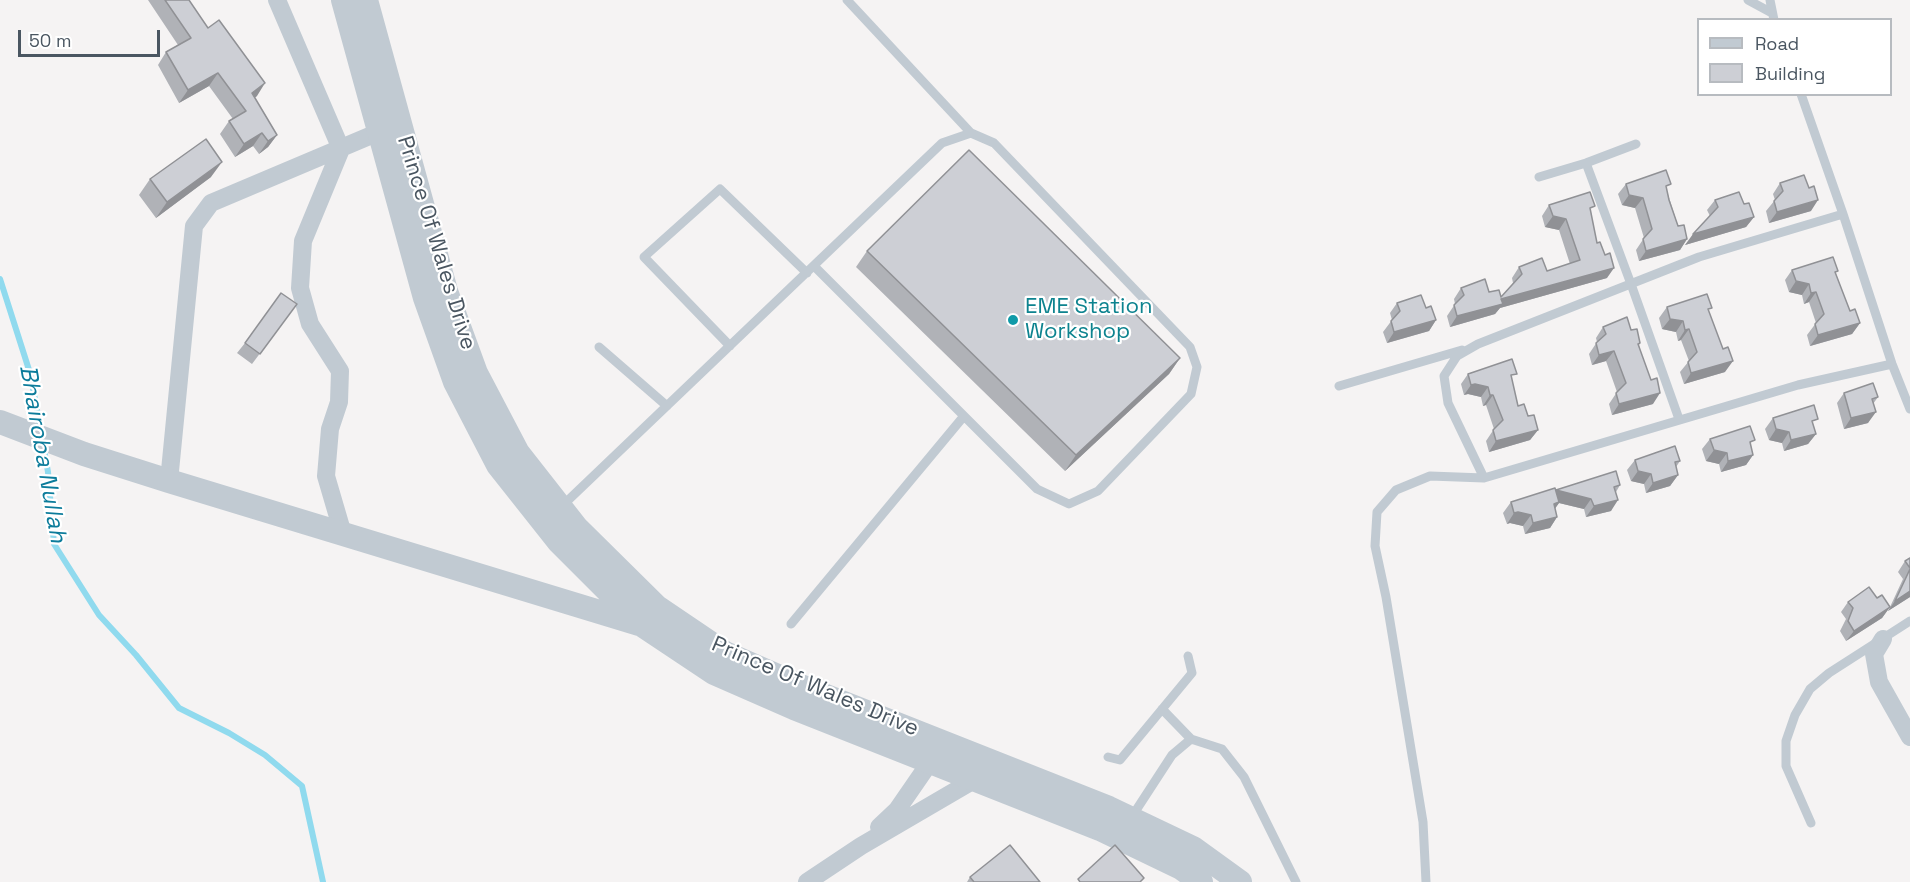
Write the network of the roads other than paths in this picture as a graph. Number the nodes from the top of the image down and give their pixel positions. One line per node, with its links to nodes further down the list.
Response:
1 (277, 0): 12 (street)
2 (343, 0): 9 (street, Prince Of Wales Drive)
3 (366, 0): 30 (street, Prince Of Wales Drive)
4 (847, 0): 10 (lane)
5 (1748, 0): 7 (lane)
6 (1770, 0): 7 (lane)
7 (1773, 16)
8 (1802, 96): 15 (lane)
9 (379, 132): 12 (street); 30 (street, Prince Of Wales Drive)
10 (970, 133): 16 (lane); 25 (lane)
11 (1635, 144): 13 (lane)
12 (341, 148): 29 (street); 31 (street)
13 (1586, 163): 14 (lane); 17 (lane)
14 (1539, 177)
15 (1843, 213): 17 (lane); 21 (lane)
16 (811, 269): 18 (lane); 18 (lane); 25 (lane)
17 (1631, 284): 20 (lane); 26 (lane)
18 (730, 346): 23 (lane)
19 (599, 347): 23 (lane)
20 (1473, 347): 22 (lane); 28 (lane)
21 (1892, 364): 24 (lane); 26 (lane)
22 (1339, 386)
23 (668, 406): 30 (lane)
24 (1910, 409)
25 (964, 416): 34 (lane)
26 (1679, 419): 28 (lane)
27 (3, 424): 29 (street)
28 (1484, 478): 50 (lane)
29 (169, 481): 31 (street)
30 (552, 515): 32 (street, Prince Of Wales Drive)
31 (343, 534): 32 (street)
32 (650, 616): 40 (street, Prince Of Wales Drive)
33 (1910, 621): 35 (lane)
34 (791, 624)
35 (1883, 639): 38 (street); 44 (lane)
36 (1188, 656): 37 (lane)
37 (1162, 709): 39 (lane); 41 (lane)
38 (1910, 737)
39 (1191, 739): 43 (lane); 49 (lane)
40 (937, 752): 42 (street, Prince Of Wales Drive); 45 (street)
41 (1108, 757)
42 (979, 769): 43 (street, Prince Of Wales Drive); 45 (street); 47 (street, Prince Of Wales Drive)
43 (1131, 818): 48 (street, Prince Of Wales Drive)
44 (1811, 823)
45 (861, 846): 46 (street)
46 (807, 882)
47 (1201, 882)
48 (1239, 882)
49 (1296, 882)
50 (1426, 882)

